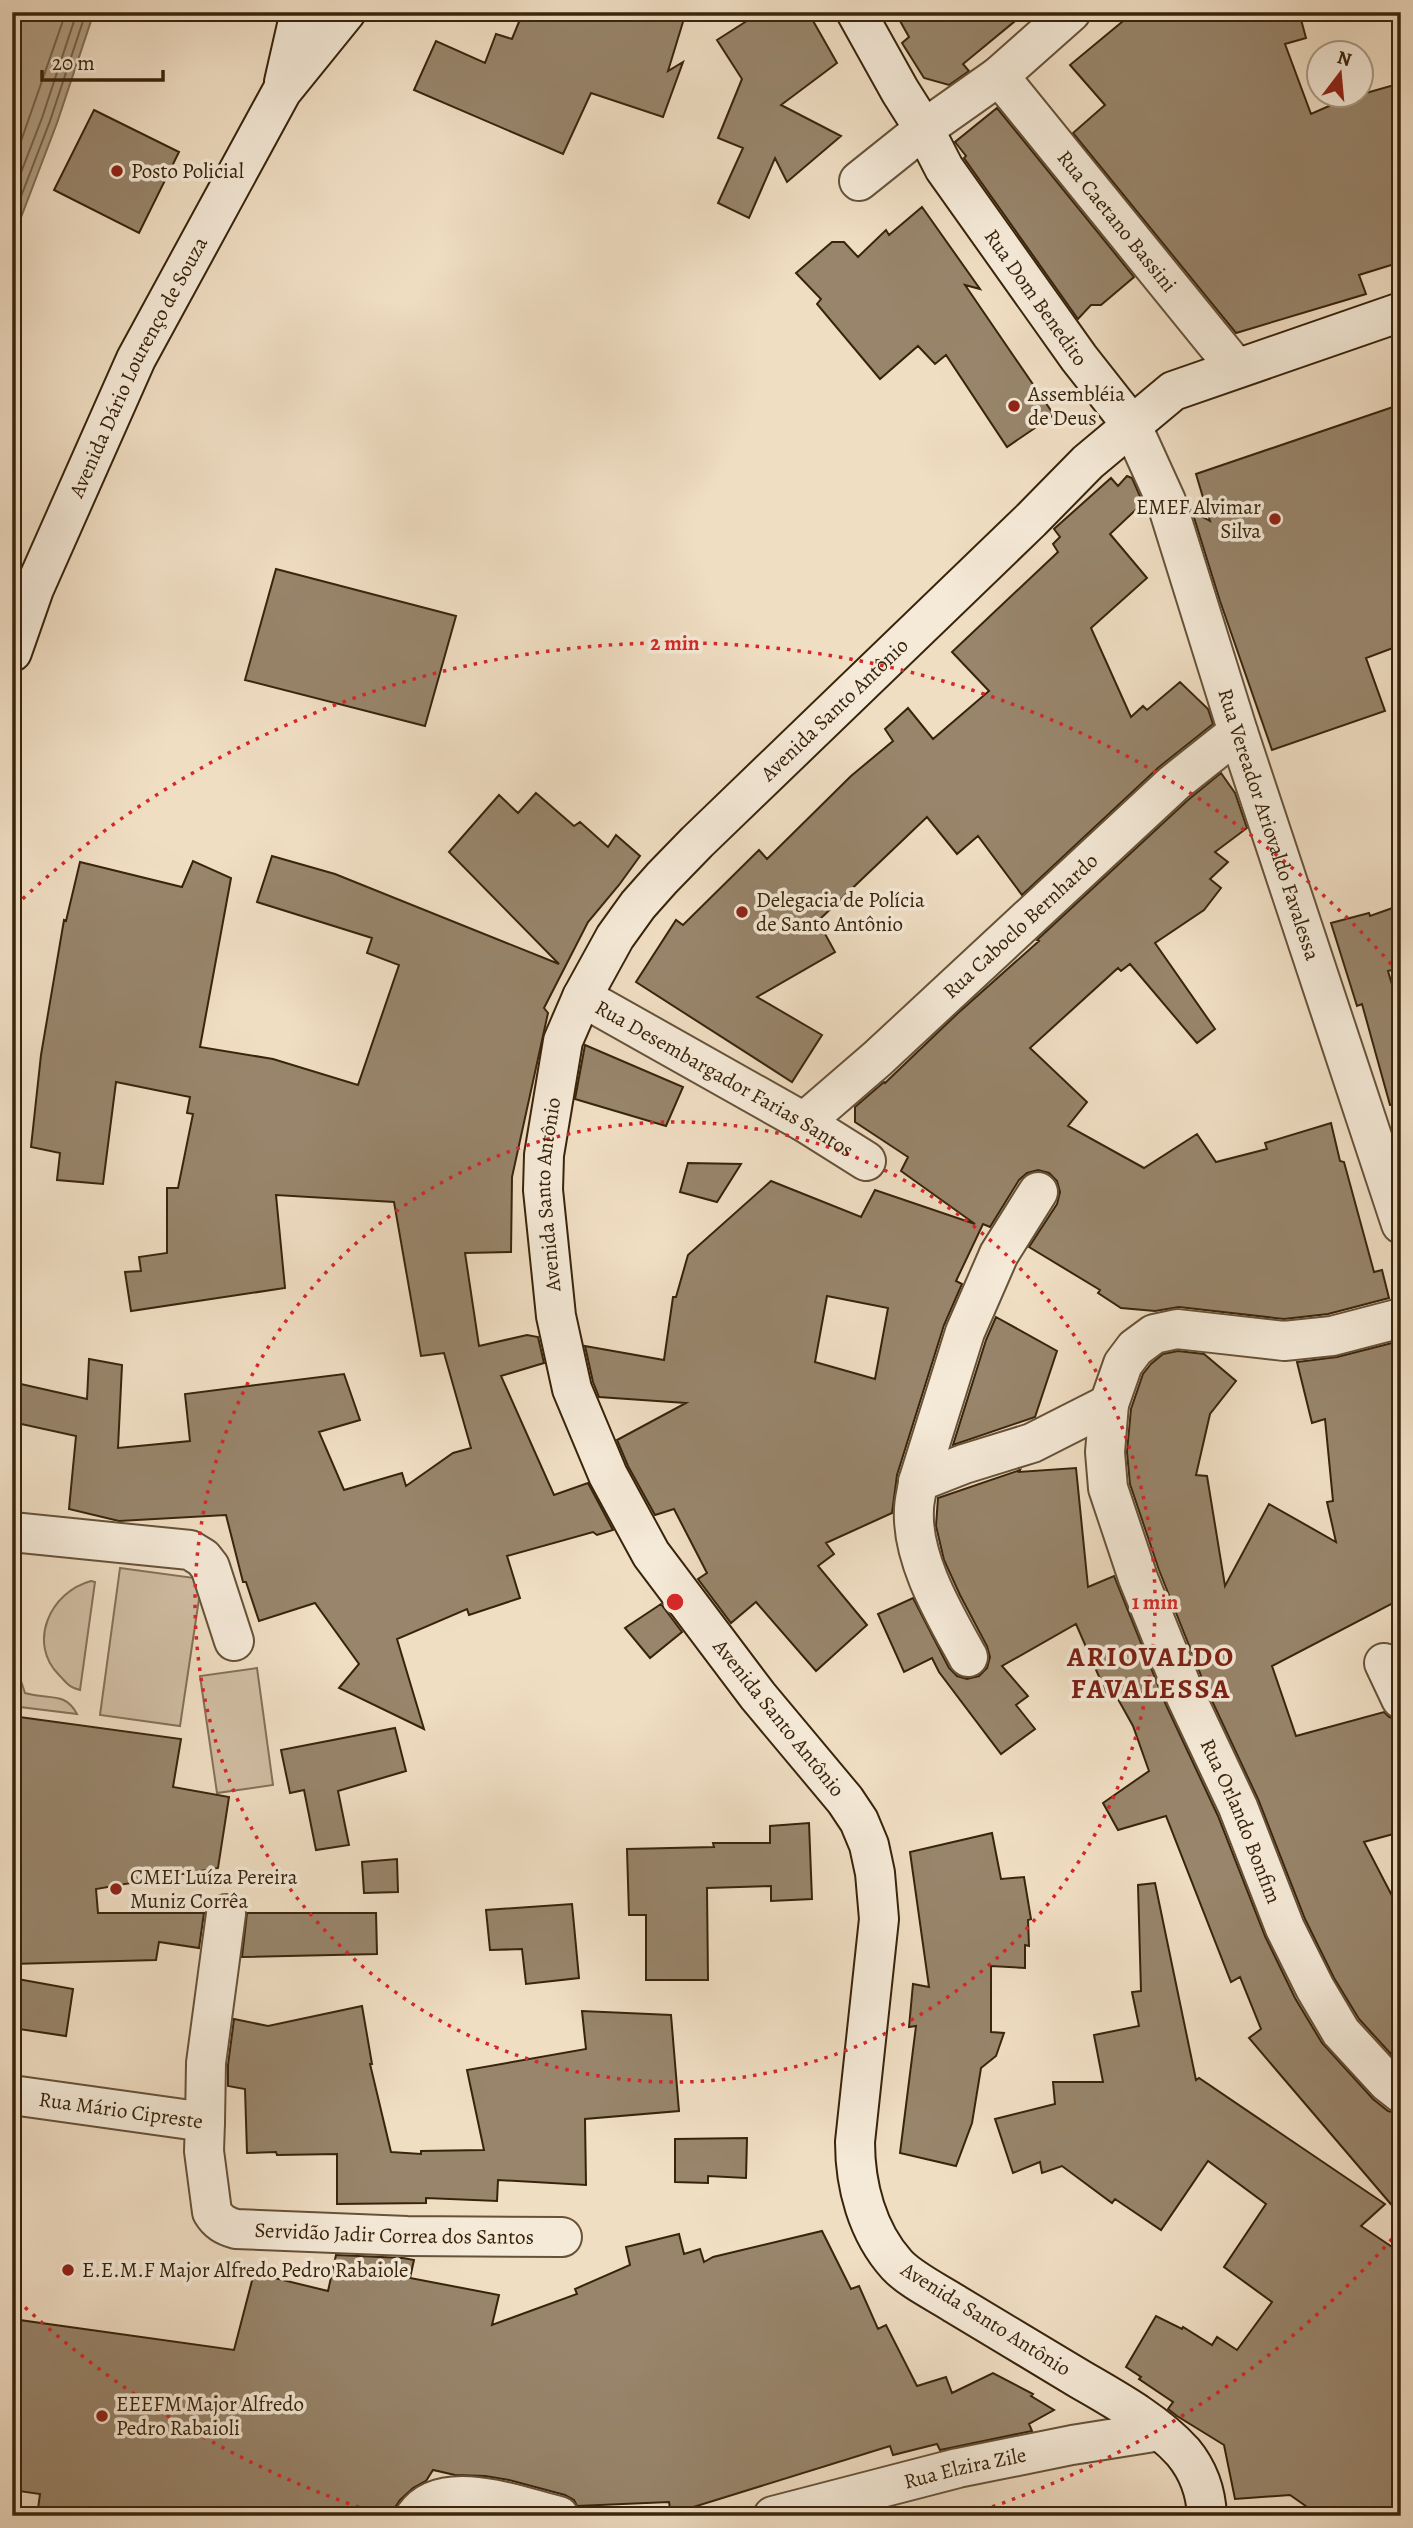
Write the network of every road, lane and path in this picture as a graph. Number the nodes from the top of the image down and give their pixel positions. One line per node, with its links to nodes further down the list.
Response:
1 (300, 12): 6 (street, Avenida Dário Lourenço de Souza)
2 (346, 12): 6 (street, Avenida Dário Lourenço de Souza)
3 (856, 12): 7 (street, Rua Dom Benedito)
4 (1072, 12): 5 (street)
5 (999, 76): 7 (street); 10 (street, Rua Caetano Bassini)
6 (282, 91): 12 (street, Avenida Dário Lourenço de Souza)
7 (924, 129): 8 (street); 11 (street, Rua Dom Benedito)
8 (859, 181)
9 (1398, 322): 10 (street, Avenida Santo Antônio)
10 (1237, 368): 11 (street, Avenida Santo Antônio)
11 (1131, 425): 13 (street, Rua Vereador Ariovaldo Favalessa); 14 (street, Avenida Santo Antônio)
12 (12, 652)
13 (1238, 732): 15 (street, Rua Caboclo Bernhardo); 18 (street, Rua Vereador Ariovaldo Favalessa)
14 (583, 997): 15 (street, Rua Desembargador Farias Santos); 33 (street, Avenida Santo Antônio)
15 (804, 1122): 16 (street, Rua Desembargador Farias Santos)
16 (866, 1161)
17 (1038, 1192): 21 (street)
18 (1401, 1224)
19 (1401, 1318): 20 (street, Rua Orlando Bonfim)
20 (1109, 1404): 21 (street); 28 (street, Rua Orlando Bonfim)
21 (918, 1482): 24 (street)
22 (12, 1532): 23 (street)
23 (234, 1640)
24 (968, 1657)
25 (1384, 1663): 26 (street)
26 (1401, 1699)
27 (226, 1914): 30 (street)
28 (1401, 2092)
29 (12, 2095): 30 (street, Rua Mário Cipreste)
30 (205, 2122): 31 (street, Rua Mário Cipreste)
31 (226, 2227): 32 (street, Servidão Jadir Correa dos Santos)
32 (562, 2236)
33 (1160, 2431): 36 (street, Rua Elzira Zile); 37 (street, Avenida Santo Antônio)
34 (415, 2516): 35 (street)
35 (559, 2516)
36 (773, 2516)
37 (1207, 2516)

